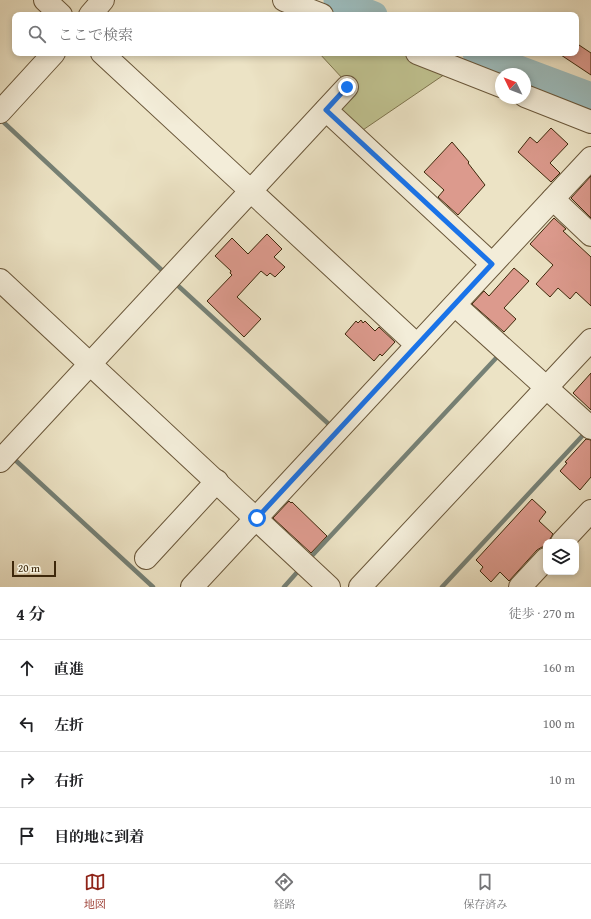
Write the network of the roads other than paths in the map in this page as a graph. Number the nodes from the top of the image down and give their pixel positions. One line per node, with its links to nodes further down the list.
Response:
1 (45, 0): 4 (street)
2 (103, 0): 5 (street)
3 (284, 0): 6 (street)
4 (58, 12)
5 (93, 12)
6 (314, 12)
7 (51, 56): 14 (street)
8 (105, 56): 17 (street)
9 (425, 56): 10 (street)
10 (495, 84)
11 (347, 87): 13 (street)
12 (531, 98): 15 (street)
13 (326, 110): 17 (street); 20 (street)
14 (0, 112)
15 (591, 122)
16 (591, 158): 18 (street)
17 (250, 191): 24 (street); 25 (street)
18 (553, 200): 19 (street); 20 (street)
19 (591, 235)
20 (492, 264): 22 (street)
21 (0, 280): 25 (street)
22 (455, 304): 24 (street); 26 (street)
23 (591, 340): 26 (street)
24 (417, 345): 31 (street)
25 (90, 364): 28 (street); 29 (street)
26 (546, 387): 27 (street); 37 (street)
27 (591, 428)
28 (0, 461)
29 (217, 481): 31 (street); 33 (street)
30 (591, 511): 32 (street)
31 (257, 518): 35 (street); 36 (street)
32 (565, 539)
33 (146, 558)
34 (543, 562): 38 (street)
35 (192, 587)
36 (330, 587)
37 (360, 587)
38 (520, 587)

